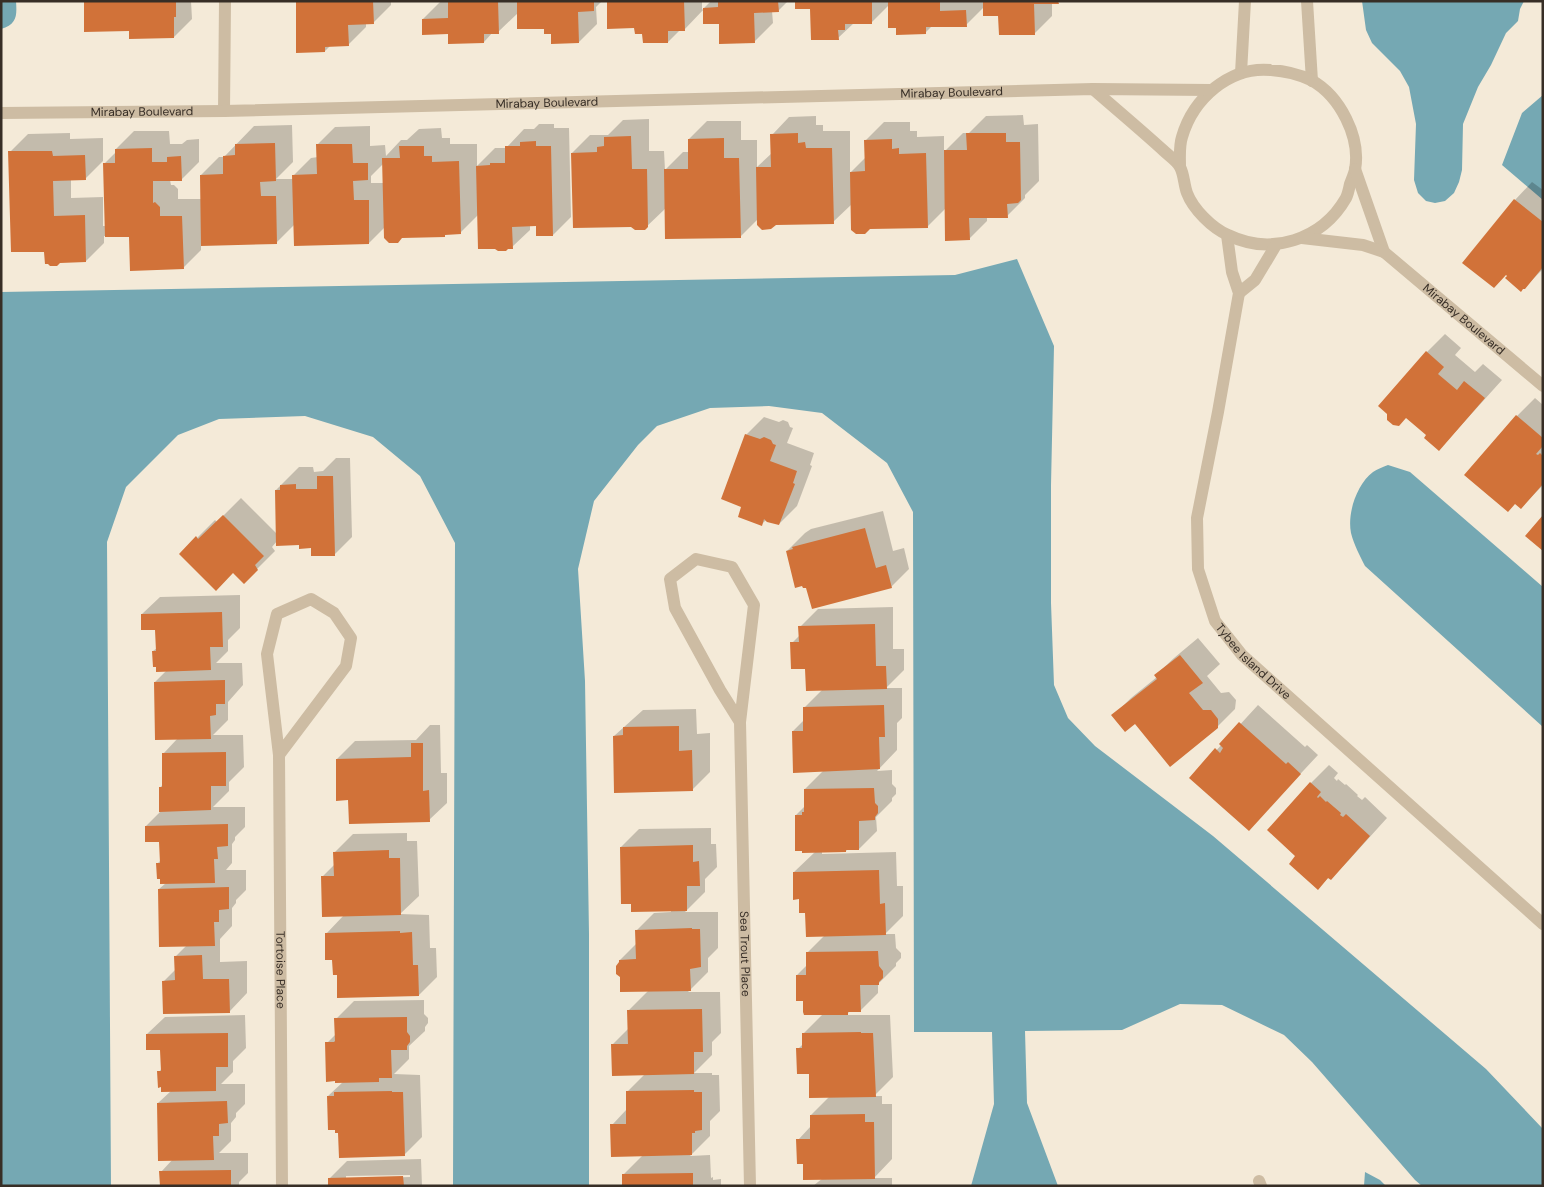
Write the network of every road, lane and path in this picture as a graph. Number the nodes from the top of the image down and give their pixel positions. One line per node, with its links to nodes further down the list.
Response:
1 (226, 1): 8 (street)
2 (1245, 1): 4 (street)
3 (1307, 1): 5 (street)
4 (1241, 73): 5 (street, Mirabay Boulevard); 7 (street, Mirabay Boulevard)
5 (1312, 81): 11 (street, Mirabay Boulevard)
6 (1093, 89): 7 (street, Mirabay Boulevard); 8 (street, Mirabay Boulevard); 10 (street, Mirabay Boulevard)
7 (1211, 90): 10 (street, Mirabay Boulevard)
8 (224, 111): 9 (street, Mirabay Boulevard)
9 (1, 113)
10 (1180, 167): 12 (street, Mirabay Boulevard)
11 (1355, 169): 13 (street, Mirabay Boulevard); 15 (street, Mirabay Boulevard)
12 (1227, 235): 14 (street, Mirabay Boulevard); 16 (street, Tybee Island Drive)
13 (1302, 238): 14 (street, Mirabay Boulevard); 15 (street, Mirabay Boulevard)
14 (1276, 245): 16 (street)
15 (1384, 252): 17 (street, Mirabay Boulevard)
16 (1239, 293): 20 (street, Tybee Island Drive)
17 (1543, 386)
18 (740, 722): 18 (street, Sea Trout Place); 22 (street, Sea Trout Place)
19 (279, 755): 19 (street, Tortoise Place); 21 (street, Tortoise Place)
20 (1543, 924)
21 (282, 1186)
22 (750, 1186)

